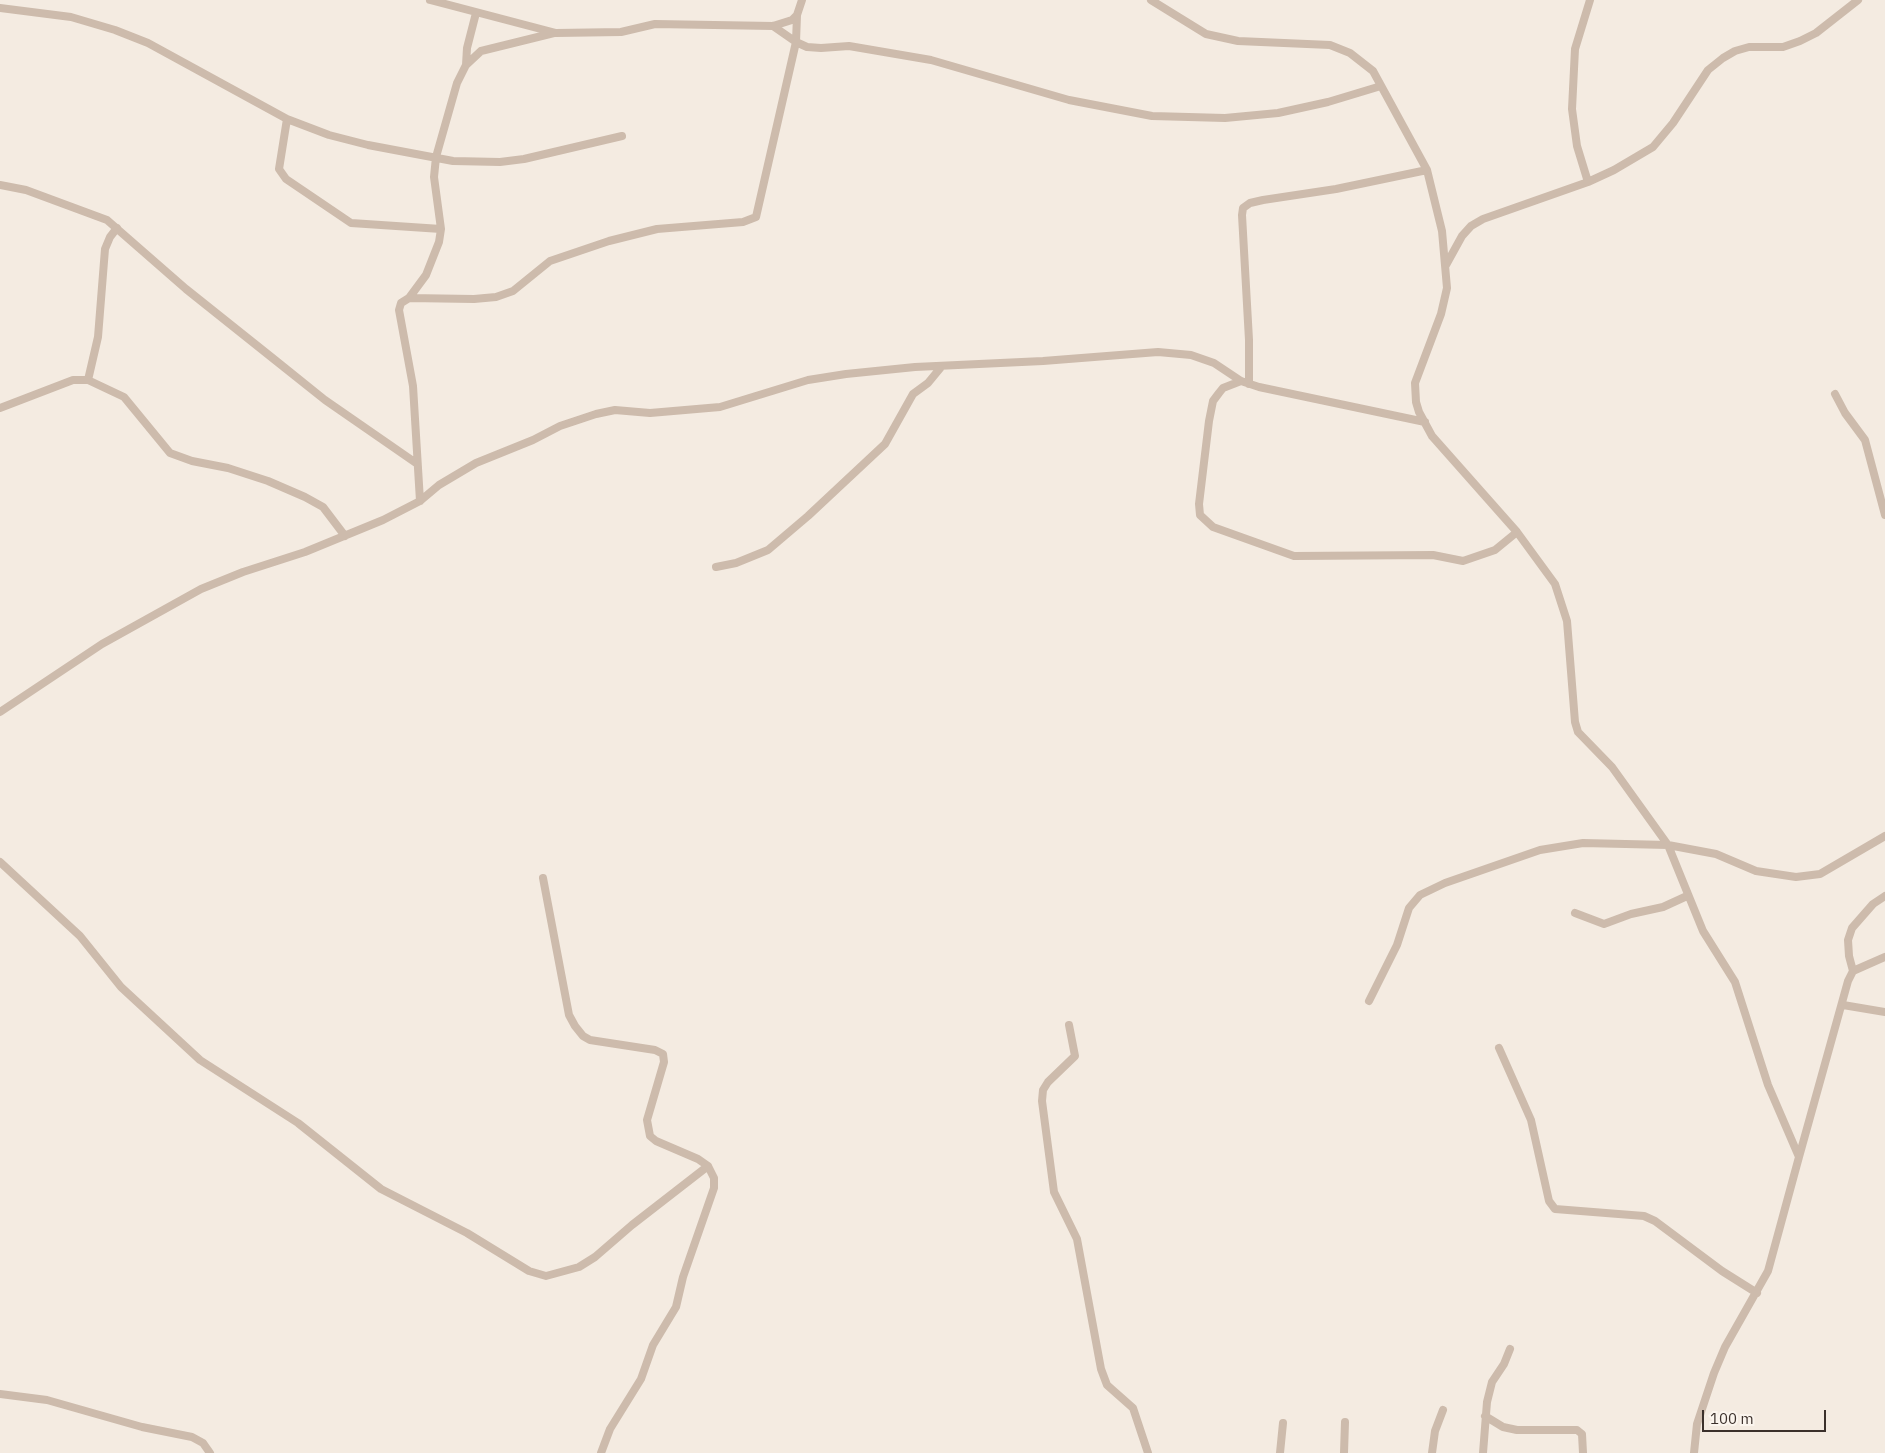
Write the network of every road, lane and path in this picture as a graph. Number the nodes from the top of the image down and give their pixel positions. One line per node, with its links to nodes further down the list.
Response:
1 (430, 0): 7 (street)
2 (802, 0): 8 (street)
3 (1151, 0): 13 (street)
4 (1590, 0): 18 (street)
5 (1858, 0): 18 (street)
6 (0, 8): 14 (street)
7 (476, 13): 10 (street); 12 (street)
8 (797, 15): 9 (street); 11 (street)
9 (773, 26): 10 (street); 11 (street)
10 (556, 33): 12 (street)
11 (796, 42): 13 (street); 23 (street)
12 (466, 65): 16 (street)
13 (1381, 86): 17 (street)
14 (287, 119): 16 (street); 21 (street)
15 (622, 136): 16 (street)
16 (436, 157): 21 (street)
17 (1427, 170): 22 (street); 26 (street)
18 (1588, 182): 22 (street)
19 (0, 185): 20 (street)
20 (117, 228): 25 (street); 30 (street)
21 (441, 229): 23 (street)
22 (1446, 265): 29 (street)
23 (409, 298): 30 (street)
24 (942, 366): 26 (street); 31 (street); 35 (street)
25 (88, 380): 28 (street); 34 (street)
26 (1245, 383): 29 (street); 33 (street)
27 (1835, 394): 32 (street)
28 (0, 408)
29 (1425, 422): 33 (street)
30 (416, 463): 31 (street)
31 (420, 501): 34 (street)
32 (1885, 515)
33 (1517, 532): 38 (street)
34 (345, 536): 36 (street)
35 (716, 567)
36 (0, 712)
37 (1885, 836): 38 (street)
38 (1668, 845): 41 (street); 46 (street)
39 (0, 862): 52 (street)
40 (543, 878): 52 (street)
41 (1687, 896): 43 (street); 51 (street)
42 (1885, 896): 45 (street)
43 (1575, 913)
44 (1885, 957): 45 (street)
45 (1853, 971): 47 (street)
46 (1369, 1001)
47 (1843, 1005): 48 (street); 51 (street)
48 (1885, 1012)
49 (1069, 1024): 62 (street)
50 (1499, 1048): 53 (street)
51 (1798, 1157): 53 (street)
52 (708, 1166): 61 (street)
53 (1758, 1293): 68 (street)
54 (1510, 1349): 57 (street)
55 (0, 1394): 60 (street)
56 (1444, 1410): 65 (street)
57 (1485, 1416): 66 (street); 67 (street)
58 (1283, 1422): 63 (street)
59 (1345, 1422): 64 (street)
60 (210, 1453)
61 (601, 1453)
62 (1148, 1453)
63 (1280, 1453)
64 (1344, 1453)
65 (1432, 1453)
66 (1483, 1453)
67 (1583, 1453)
68 (1694, 1453)

